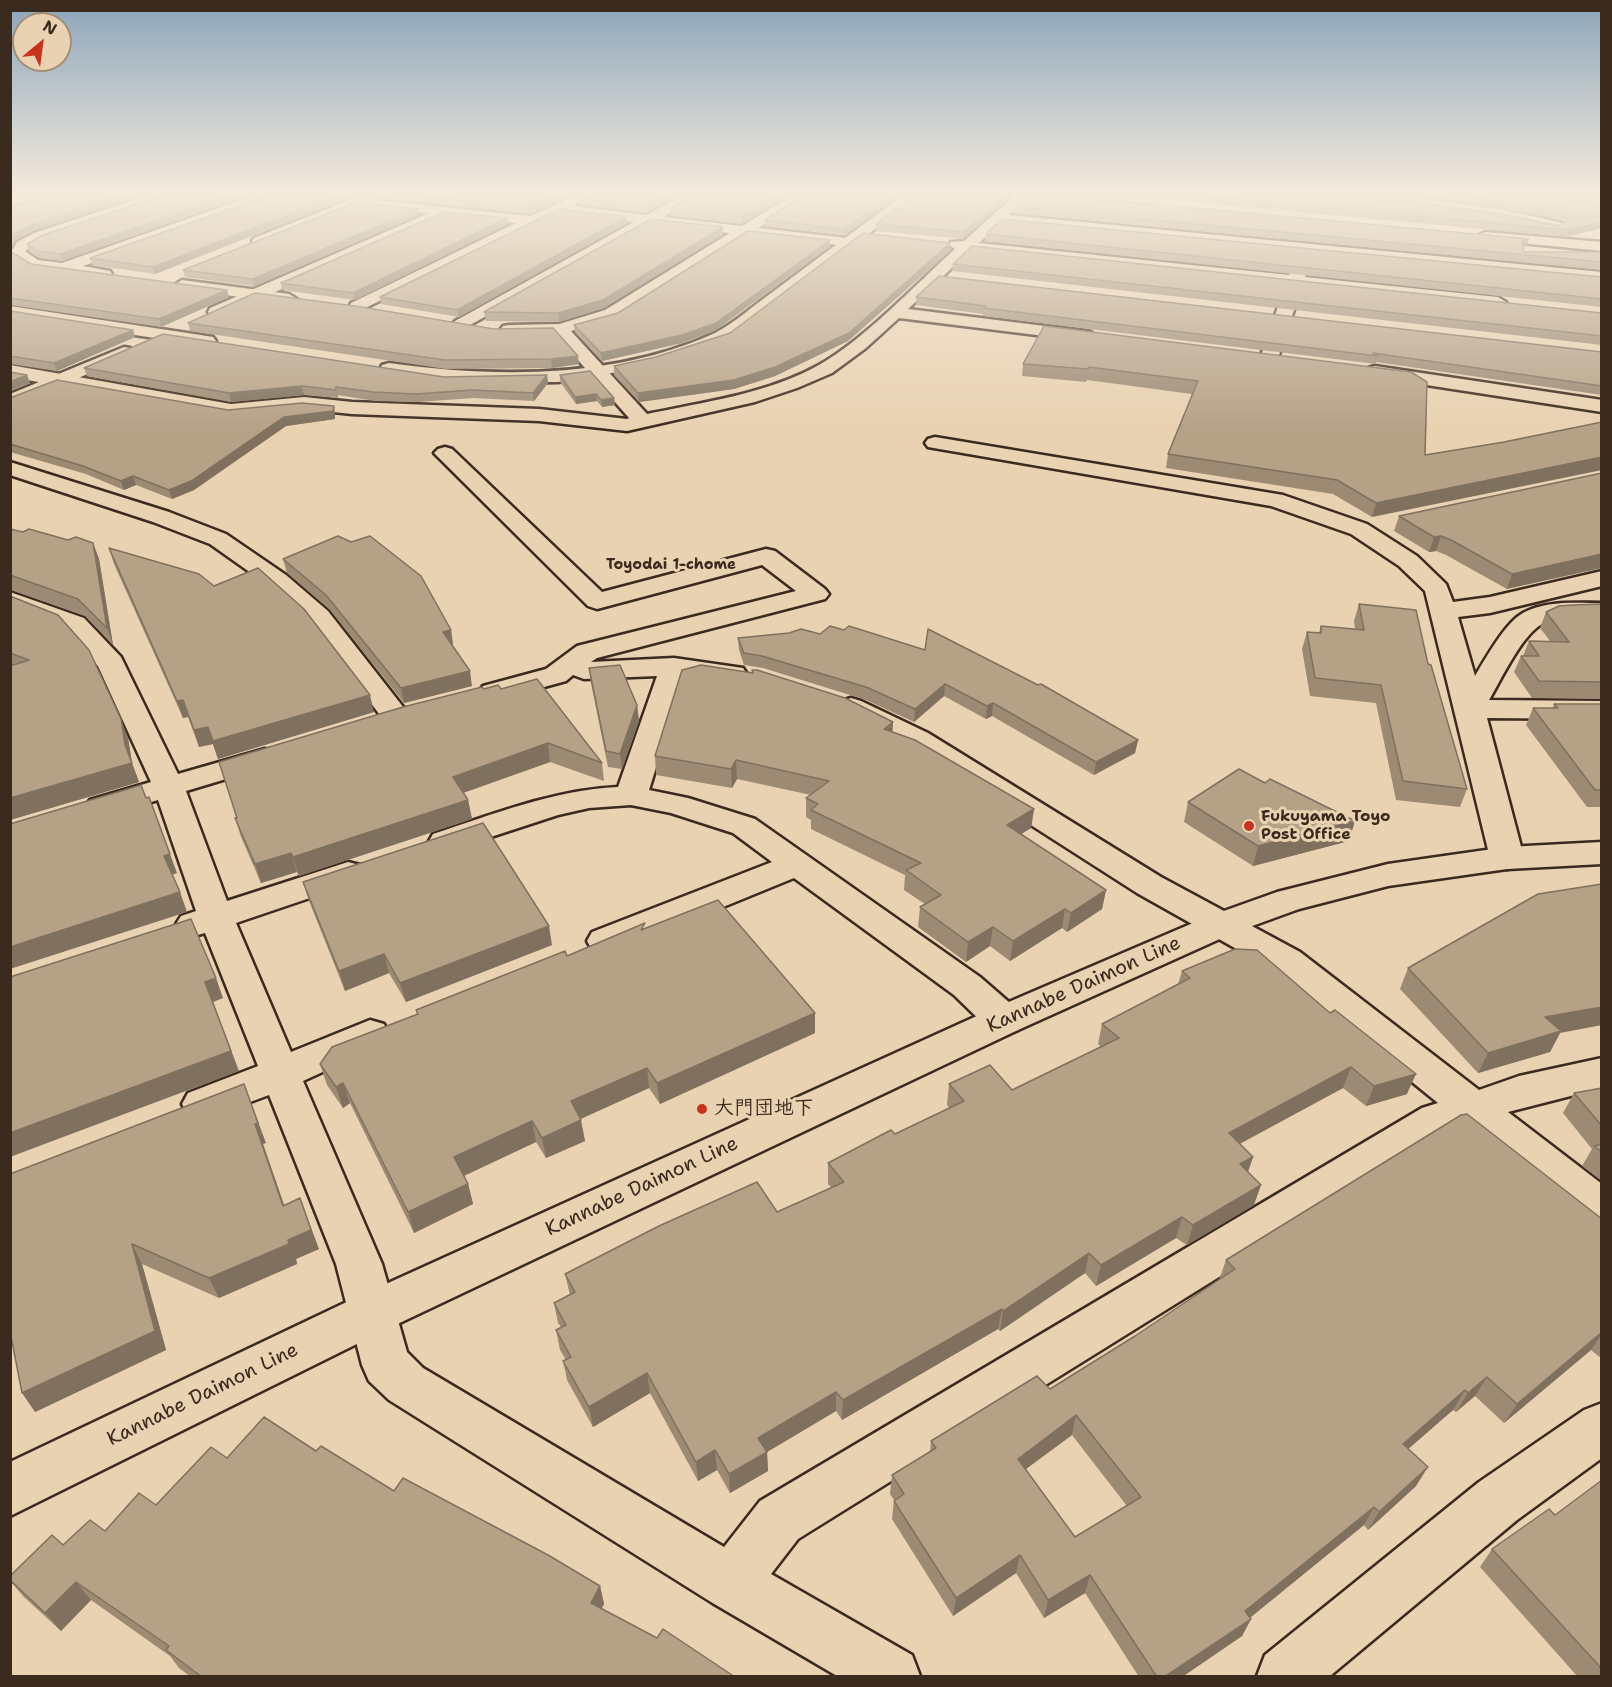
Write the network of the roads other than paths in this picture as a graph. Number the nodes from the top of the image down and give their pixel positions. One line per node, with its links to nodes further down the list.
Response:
1 (92, 273): 13 (street)
2 (180, 273): 17 (street)
3 (304, 273): 17 (street)
4 (424, 273): 21 (street)
5 (551, 273): 25 (street)
6 (678, 273): 25 (street)
7 (807, 273): 35 (street)
8 (936, 273): 12 (street)
9 (1226, 273): 16 (street)
10 (1298, 273): 16 (street)
11 (1560, 273): 14 (street)
12 (932, 276): 15 (street); 22 (street)
13 (120, 277)
14 (1602, 277)
15 (955, 279)
16 (1296, 280): 19 (street); 23 (street)
17 (254, 295): 18 (street); 26 (street)
18 (300, 300)
19 (1516, 304)
20 (10, 311): 26 (street)
21 (380, 311)
22 (895, 312): 27 (street); 39 (street)
23 (1276, 316): 24 (street); 30 (street)
24 (1306, 320)
25 (560, 329): 35 (street)
26 (164, 334): 28 (street); 36 (street)
27 (1108, 339)
28 (222, 344)
29 (1246, 355): 30 (street)
30 (1269, 358): 31 (street)
31 (1292, 361)
32 (374, 367): 35 (street)
33 (1362, 370): 38 (street)
34 (10, 371): 36 (street)
35 (599, 371): 39 (street)
36 (60, 380): 37 (street); 39 (street)
37 (10, 401)
38 (1602, 406)
39 (644, 422)
40 (935, 442): 44 (street)
41 (445, 453): 52 (street)
42 (10, 468): 58 (street)
43 (1214, 470): 44 (street)
44 (1243, 494): 46 (street)
45 (1394, 522): 46 (street)
46 (1359, 529): 49 (street)
47 (1602, 578): 49 (street)
48 (10, 600): 60 (street)
49 (1445, 611): 56 (street)
50 (1602, 612): 56 (street)
51 (674, 666): 52 (street); 53 (street); 61 (street)
52 (556, 675): 55 (street)
53 (762, 678)
54 (824, 698): 69 (street)
55 (465, 699)
56 (1470, 709): 57 (street); 65 (street)
57 (1602, 710)
58 (396, 718)
59 (294, 749): 60 (street)
60 (169, 787): 62 (street); 68 (street)
61 (631, 796): 63 (street); 67 (street)
62 (78, 813)
63 (416, 851)
64 (1602, 853): 65 (street, Kannabe Daimon Line)
65 (1507, 858): 69 (street, Kannabe Daimon Line)
66 (382, 862): 68 (street)
67 (799, 864): 71 (street); 72 (street)
68 (216, 917): 70 (street); 75 (street)
69 (1220, 925): 72 (street, Kannabe Daimon Line); 76 (street)
70 (162, 935)
71 (577, 952)
72 (1004, 1020): 79 (street, Kannabe Daimon Line)
73 (399, 1022): 75 (street)
74 (1602, 1073): 76 (street)
75 (280, 1074): 77 (street); 79 (street)
76 (1472, 1109): 78 (street); 82 (street)
77 (172, 1116)
78 (1602, 1210)
79 (372, 1313): 81 (street, Kannabe Daimon Line); 82 (street)
80 (1602, 1426): 84 (street)
81 (10, 1490)
82 (731, 1582): 83 (street)
83 (891, 1677)
84 (1286, 1677)

